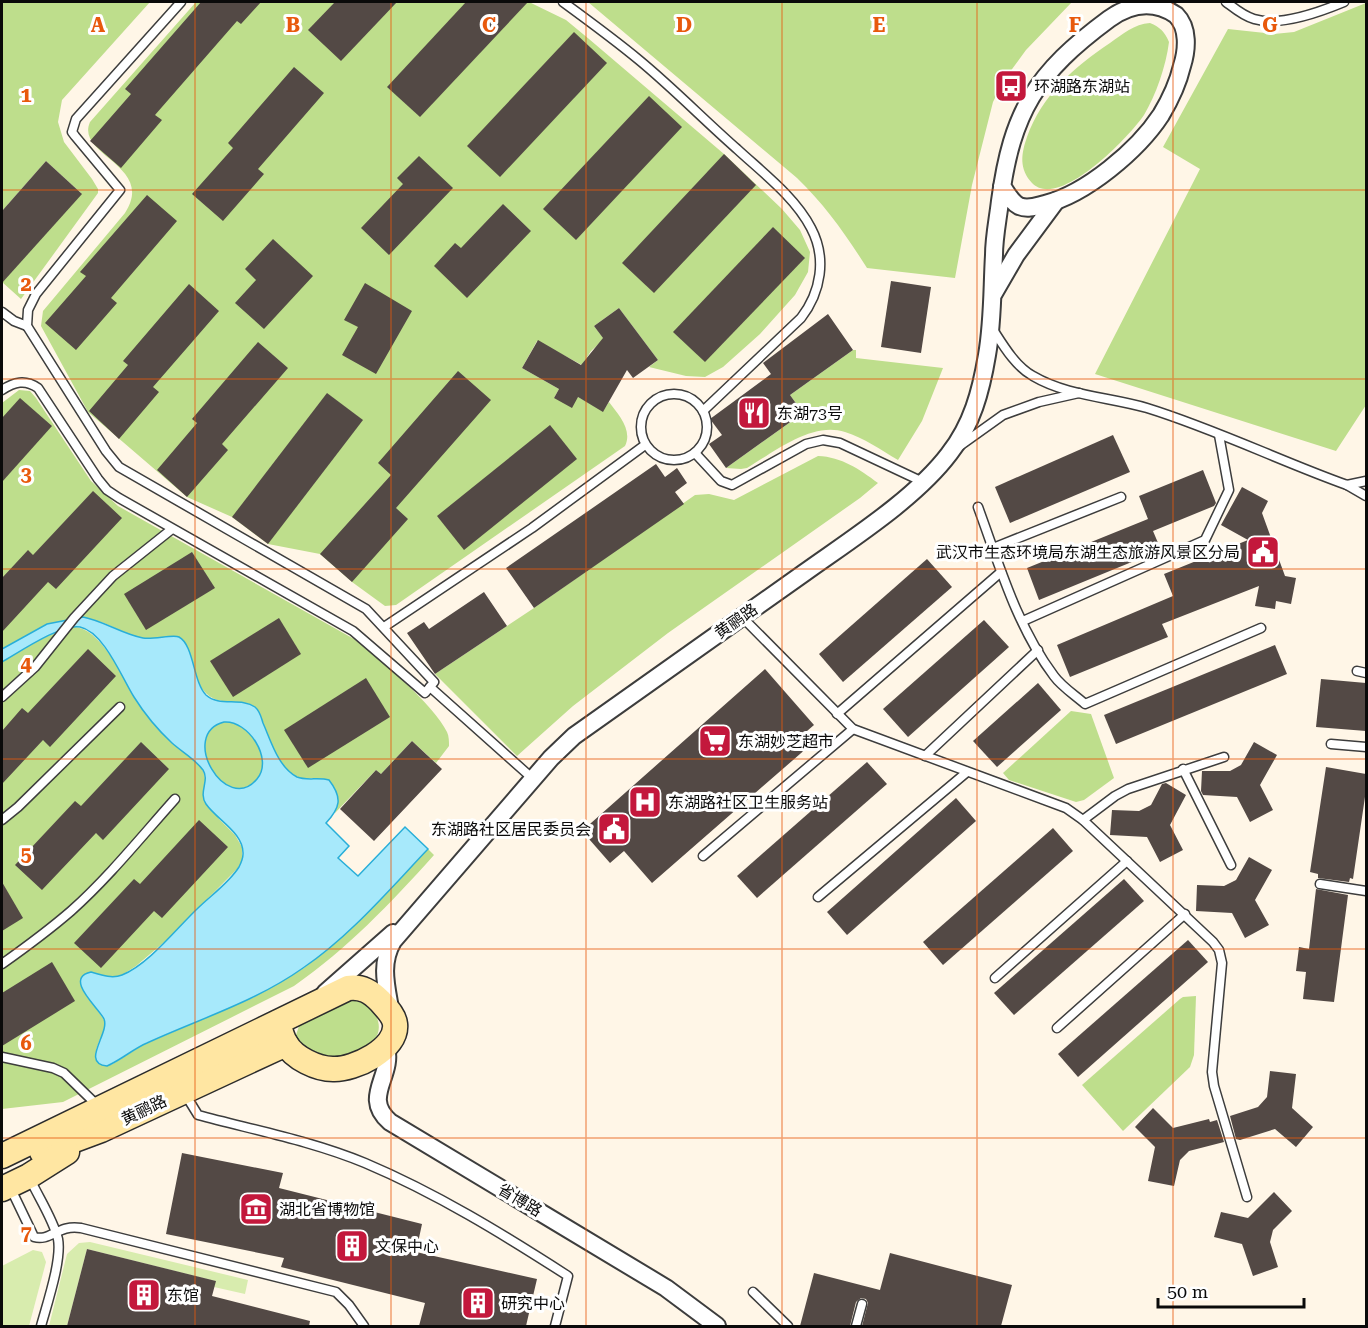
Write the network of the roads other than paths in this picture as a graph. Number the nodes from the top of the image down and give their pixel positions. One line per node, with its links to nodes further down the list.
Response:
1 (181, 2): 12 (lane)
2 (563, 2): 16 (lane)
3 (1177, 2): 7 (street)
4 (1226, 2): 5 (lane)
5 (1344, 2)
6 (1134, 3): 7 (street); 8 (street, 黄鹂路)
7 (1180, 20): 9 (street)
8 (1002, 186): 9 (street); 10 (street, 黄鹂路)
9 (1056, 201): 10 (street)
10 (994, 294): 13 (street, 黄鹂路)
11 (2, 312): 12 (lane)
12 (27, 326): 32 (lane)
13 (992, 327): 15 (lane); 20 (street, 黄鹂路)
14 (2, 390): 27 (lane)
15 (1079, 393): 17 (lane); 20 (lane)
16 (703, 411): 18 (lane); 19 (lane)
17 (1219, 435): 23 (lane); 31 (lane)
18 (645, 445): 19 (lane); 32 (lane)
19 (695, 453): 21 (lane)
20 (950, 454): 21 (street, 黄鹂路)
21 (922, 482): 30 (street, 黄鹂路)
22 (1366, 482): 23 (lane)
23 (1347, 484): 24 (lane)
24 (1366, 496)
25 (1121, 497): 28 (lane)
26 (978, 507): 28 (lane)
27 (172, 529): 35 (lane); 36 (lane)
28 (993, 548): 29 (lane)
29 (1001, 573): 31 (lane); 38 (lane)
30 (742, 617): 38 (lane); 46 (street, 黄鹂路)
31 (1023, 621): 34 (lane)
32 (384, 627): 35 (lane)
33 (1261, 628): 34 (lane)
34 (1038, 650): 42 (lane)
35 (429, 687): 46 (lane)
36 (2, 697)
37 (120, 707): 48 (lane)
38 (837, 714): 39 (lane)
39 (853, 729): 42 (lane); 50 (lane)
40 (1331, 744): 41 (lane)
41 (1366, 747)
42 (925, 756): 45 (lane)
43 (1224, 757): 44 (lane)
44 (1184, 770): 49 (lane); 52 (lane)
45 (967, 772): 49 (lane); 55 (lane)
46 (532, 778): 57 (street, 黄鹂路)
47 (175, 799): 58 (lane)
48 (2, 820)
49 (1083, 820): 51 (lane)
50 (702, 856)
51 (1127, 861): 56 (lane); 59 (lane)
52 (1231, 865)
53 (1320, 884): 54 (lane)
54 (1366, 891)
55 (818, 897)
56 (1185, 915): 62 (lane); 71 (lane)
57 (413, 917): 60 (street, 黄鹂路); 61 (street, 黄鹂路)
58 (2, 964)
59 (995, 978)
60 (308, 1008): 61 (street, 黄鹂路); 63 (street, 黄鹂路)
61 (392, 1015): 64 (street, 黄鹂路)
62 (1057, 1028)
63 (282, 1033): 64 (street); 66 (street, 黄鹂路); 67 (street, 黄鹂路)
64 (386, 1047): 79 (street, 省博路)
65 (2, 1057): 67 (lane)
66 (183, 1091): 67 (street, 黄鹂路); 78 (lane)
67 (95, 1118): 68 (street); 69 (street, 黄鹂路); 70 (street)
68 (2, 1137)
69 (2, 1156)
70 (10, 1180): 72 (lane); 72 (lane)
71 (1246, 1197)
72 (56, 1232): 75 (lane); 76 (lane)
73 (753, 1292): 80 (lane)
74 (862, 1304): 81 (lane)
75 (361, 1323): 77 (lane)
76 (41, 1326)
77 (351, 1326)
78 (555, 1326)
79 (717, 1326)
80 (788, 1326)
81 (856, 1326)

